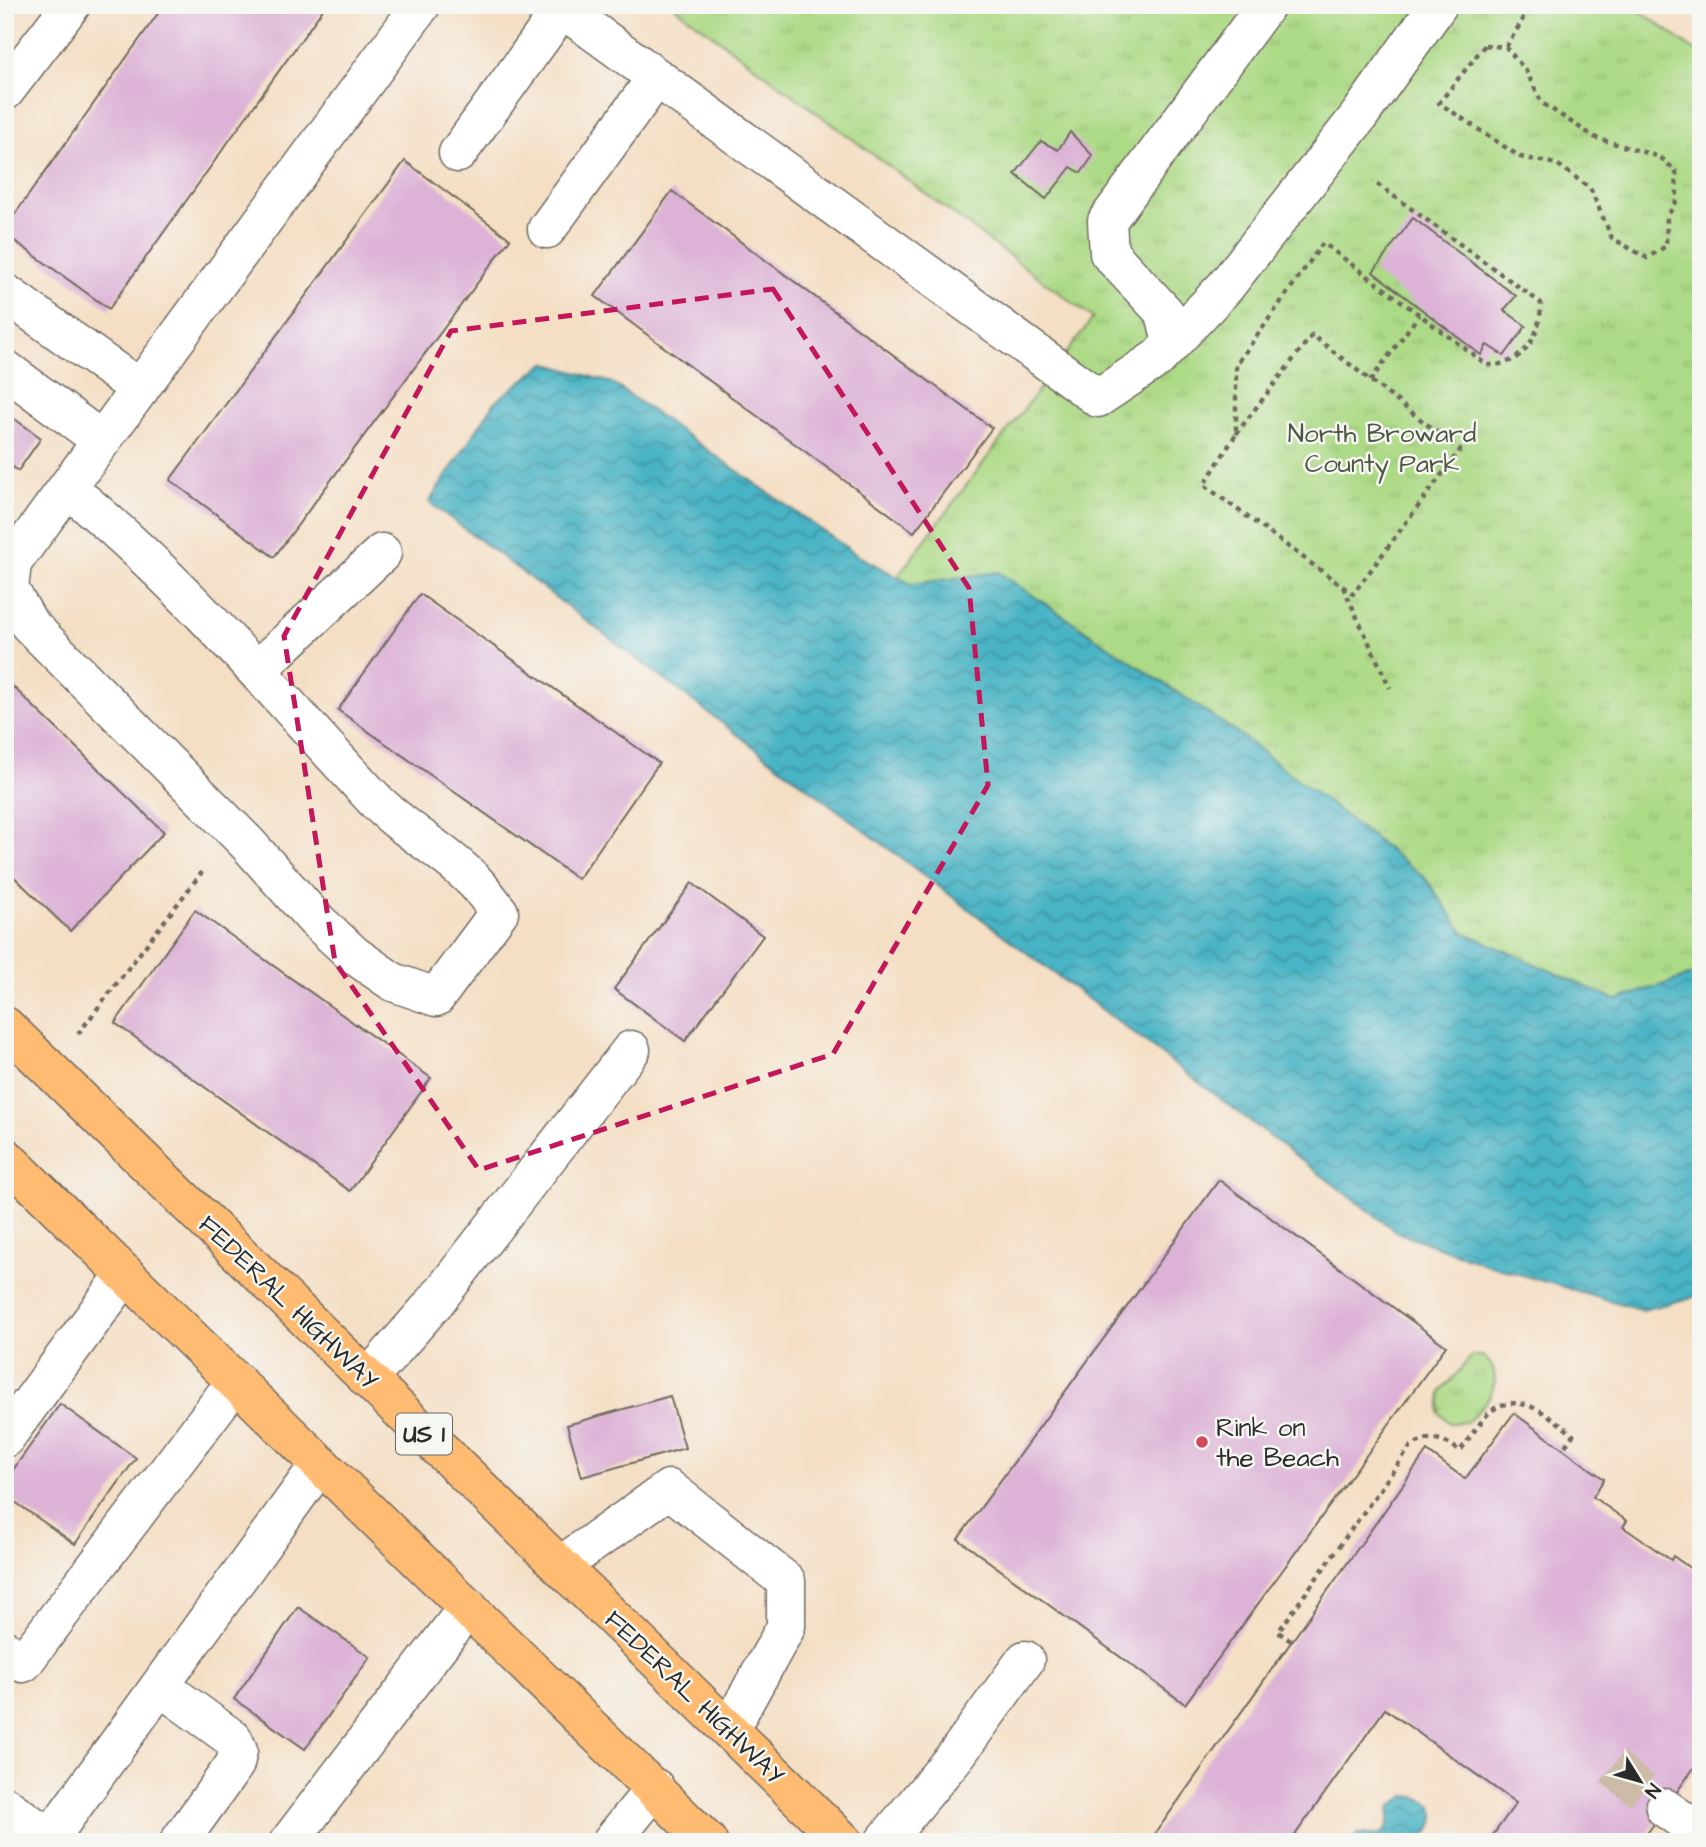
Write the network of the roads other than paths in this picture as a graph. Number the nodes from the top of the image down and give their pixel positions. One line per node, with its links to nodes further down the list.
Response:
1 (71, 5): 7 (street)
2 (421, 5): 13 (street)
3 (1266, 5): 11 (street)
4 (1437, 5): 11 (street)
5 (559, 7): 6 (street); 8 (street)
6 (656, 78): 9 (street); 11 (street)
7 (5, 92)
8 (458, 153)
9 (547, 229)
10 (11, 308): 13 (street)
11 (1165, 338)
12 (5, 369): 14 (street)
13 (140, 389): 14 (street)
14 (101, 440): 15 (street)
15 (67, 488): 17 (street); 17 (street)
16 (383, 553): 17 (street)
17 (257, 670)
18 (5, 1026): 22 (main road, FEDERAL HIGHWAY / US 1)
19 (631, 1050): 22 (street)
20 (5, 1157): 21 (main road)
21 (125, 1275): 23 (main road); 24 (street)
22 (368, 1379): 26 (main road, FEDERAL HIGHWAY / US 1)
23 (236, 1381): 25 (main road); 28 (street)
24 (5, 1438)
25 (320, 1464): 27 (main road); 30 (street)
26 (560, 1566): 31 (main road, FEDERAL HIGHWAY / US 1); 31 (street)
27 (468, 1607): 32 (main road); 37 (street)
28 (5, 1650)
29 (1025, 1660): 40 (street)
30 (160, 1686): 35 (street); 36 (street)
31 (729, 1730): 39 (main road, FEDERAL HIGHWAY / US 1)
32 (655, 1788): 34 (main road); 38 (street)
33 (5, 1805): 35 (street)
34 (709, 1839)
35 (53, 1840)
36 (179, 1842)
37 (289, 1842)
38 (611, 1842)
39 (844, 1842)
40 (884, 1842)

